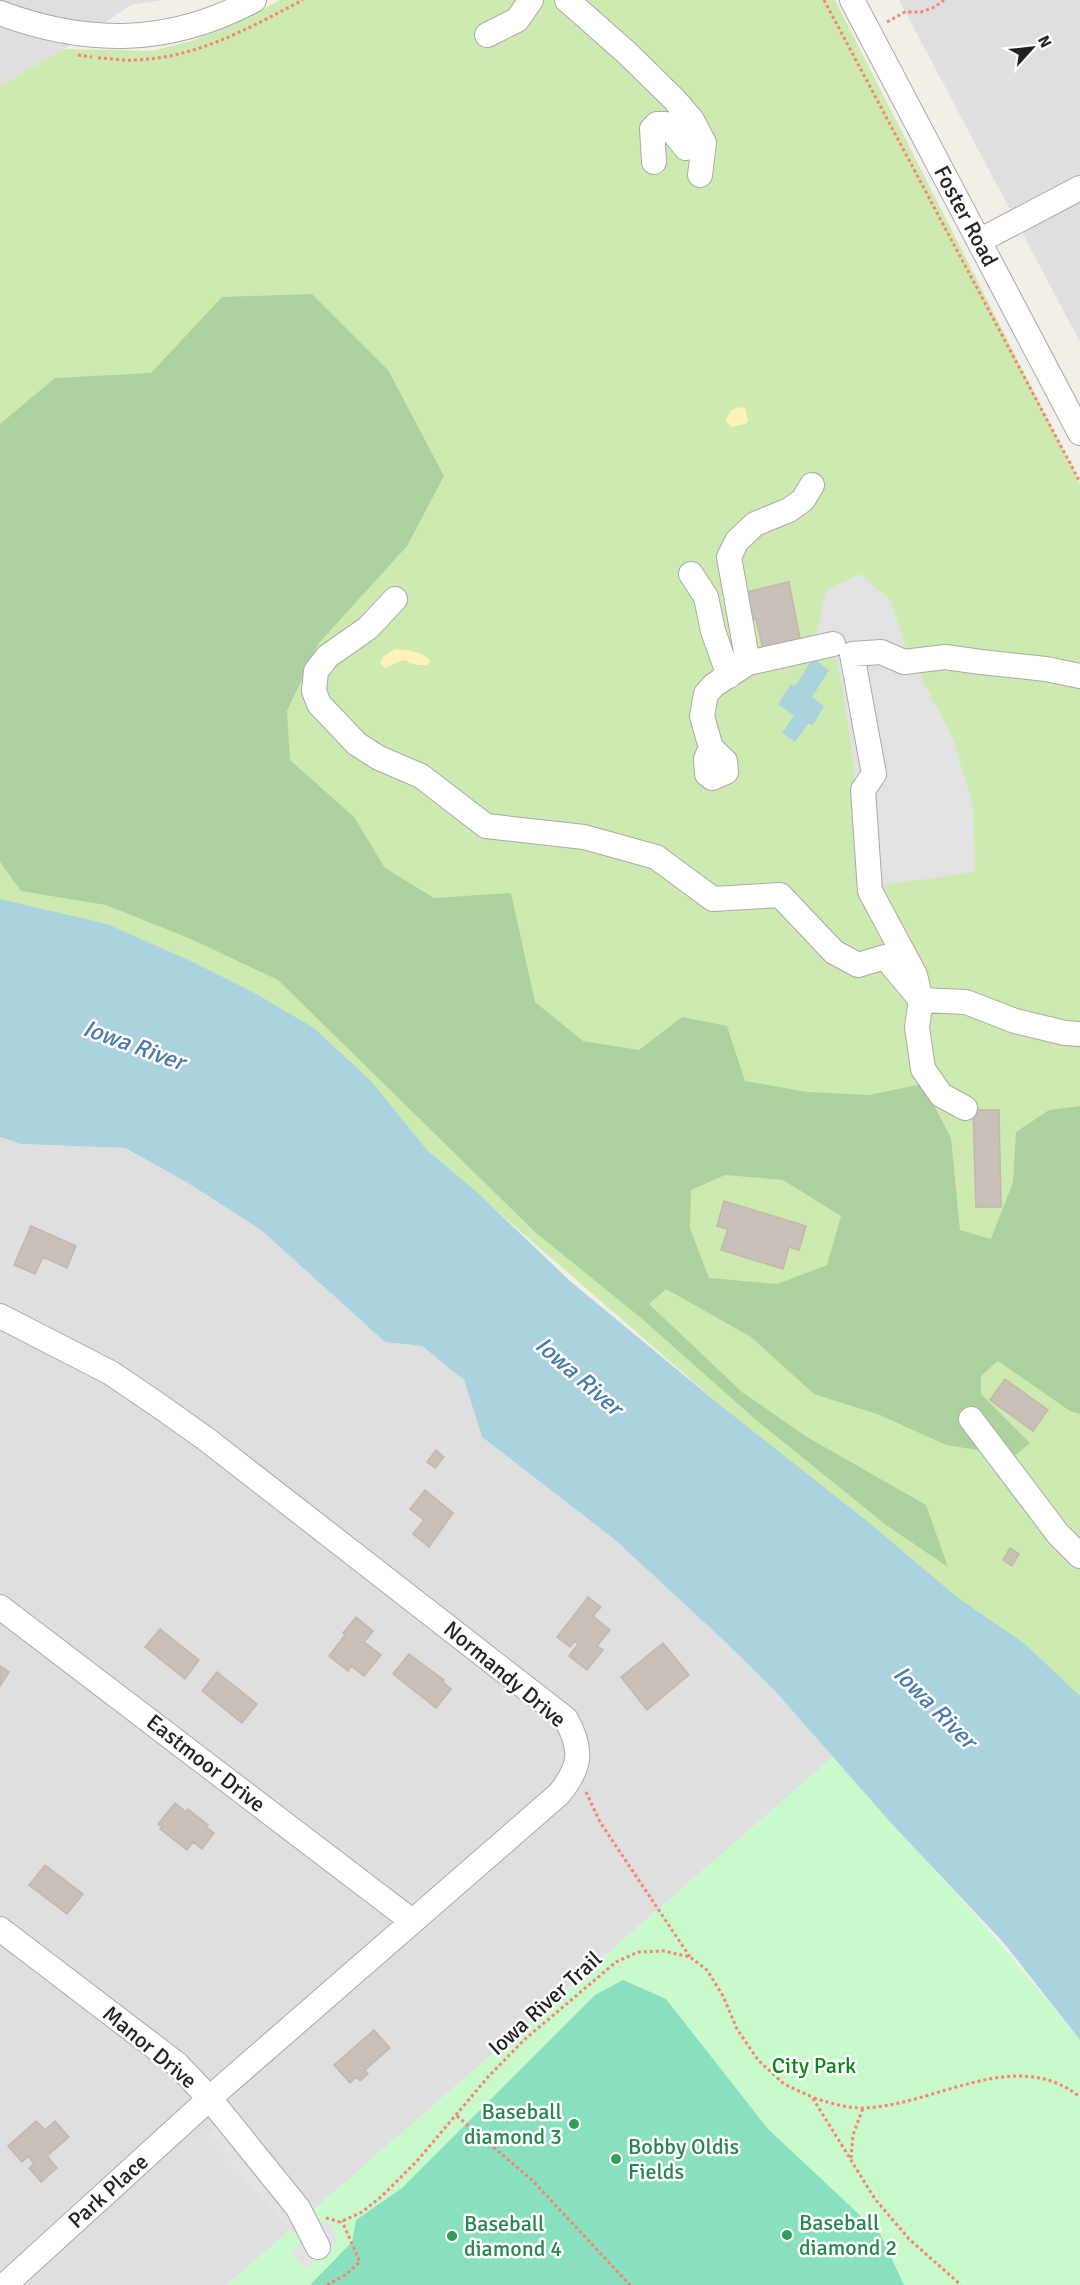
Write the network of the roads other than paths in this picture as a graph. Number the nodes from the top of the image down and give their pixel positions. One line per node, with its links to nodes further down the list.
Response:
1 (254, 0): 5 (street)
2 (531, 0): 7 (street)
3 (567, 0): 8 (street)
4 (852, 0): 12 (street, Foster Road)
5 (215, 9): 6 (street)
6 (0, 13)
7 (487, 35)
8 (704, 143): 9 (street); 10 (street)
9 (654, 162)
10 (700, 175)
11 (1080, 188): 12 (street)
12 (979, 242): 13 (street, Foster Road)
13 (1080, 433)
14 (812, 485): 18 (street)
15 (691, 573): 18 (street)
16 (394, 599): 21 (street)
17 (833, 644): 18 (street)
18 (739, 669): 20 (street)
19 (1080, 676): 21 (street)
20 (711, 748)
21 (921, 1000): 22 (street); 23 (street)
22 (1080, 1034)
23 (965, 1108)
24 (0, 1316): 28 (street, Normandy Drive)
25 (971, 1419): 26 (street)
26 (1080, 1556)
27 (0, 1607): 28 (street, Eastmoor Drive)
28 (412, 1921): 30 (street, Normandy Drive)
29 (0, 1929): 30 (street, Manor Drive)
30 (210, 2098): 31 (street, Manor Drive); 32 (street, Park Place)
31 (318, 2247)
32 (6, 2284)

